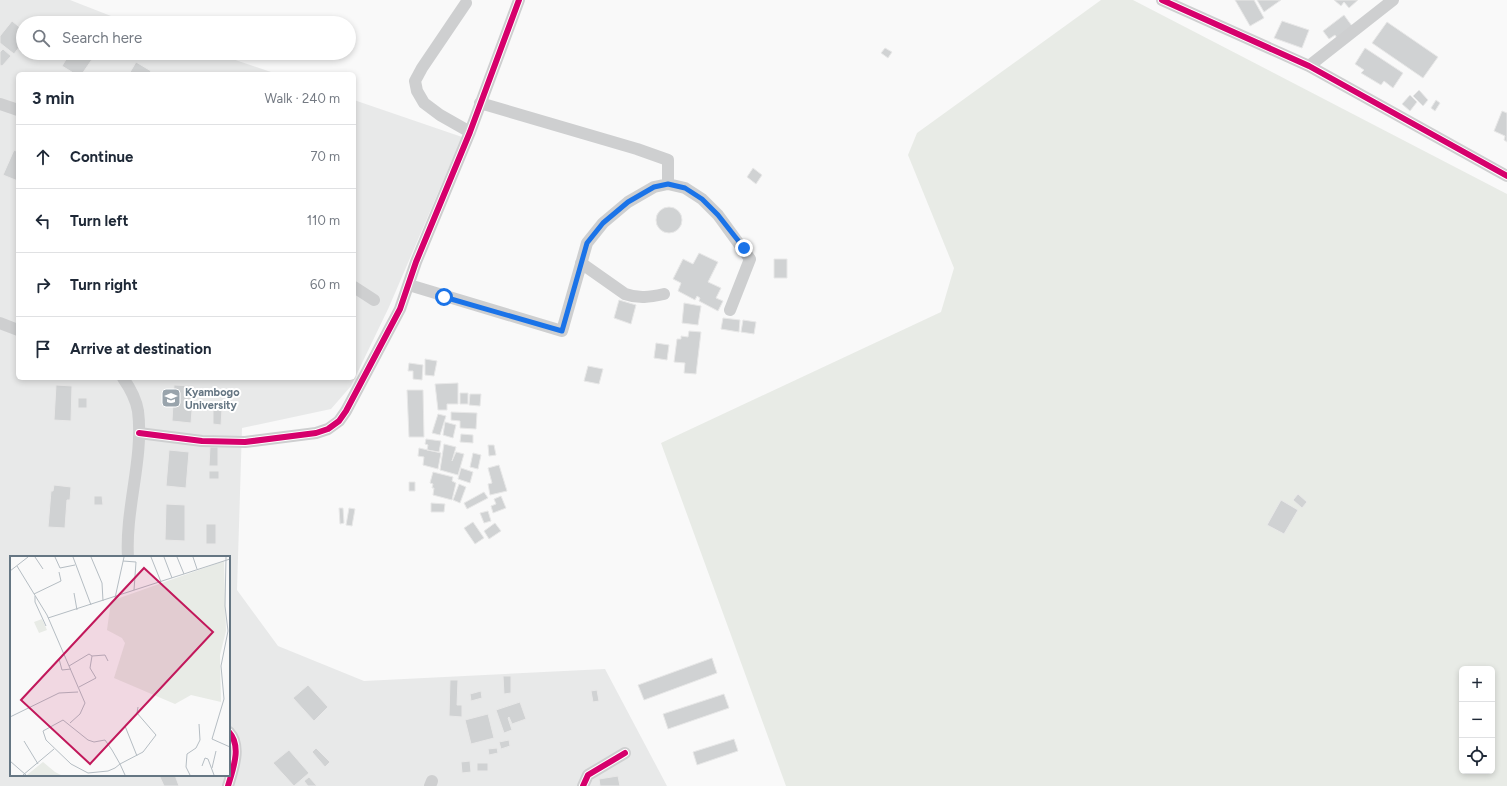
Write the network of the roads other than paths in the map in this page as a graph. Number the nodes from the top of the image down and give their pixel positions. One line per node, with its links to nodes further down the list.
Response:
1 (520, 0): 7 (street)
2 (1162, 0): 5 (street)
3 (1394, 0): 5 (street)
4 (466, 3): 9 (street)
5 (1309, 66): 10 (street)
6 (0, 104): 8 (street)
7 (480, 104): 9 (street); 11 (street)
8 (16, 109)
9 (470, 132): 13 (street)
10 (1507, 176)
11 (668, 184): 12 (street); 17 (street)
12 (581, 263): 13 (street); 15 (street)
13 (409, 285): 21 (street)
14 (356, 288): 16 (street)
15 (664, 294)
16 (374, 300)
17 (730, 310)
18 (0, 323): 19 (street)
19 (16, 329)
20 (124, 380): 21 (street)
21 (139, 432): 22 (street)
22 (128, 556)
23 (230, 733): 25 (street)
24 (625, 753): 26 (street)
25 (228, 786)
26 (583, 786)

